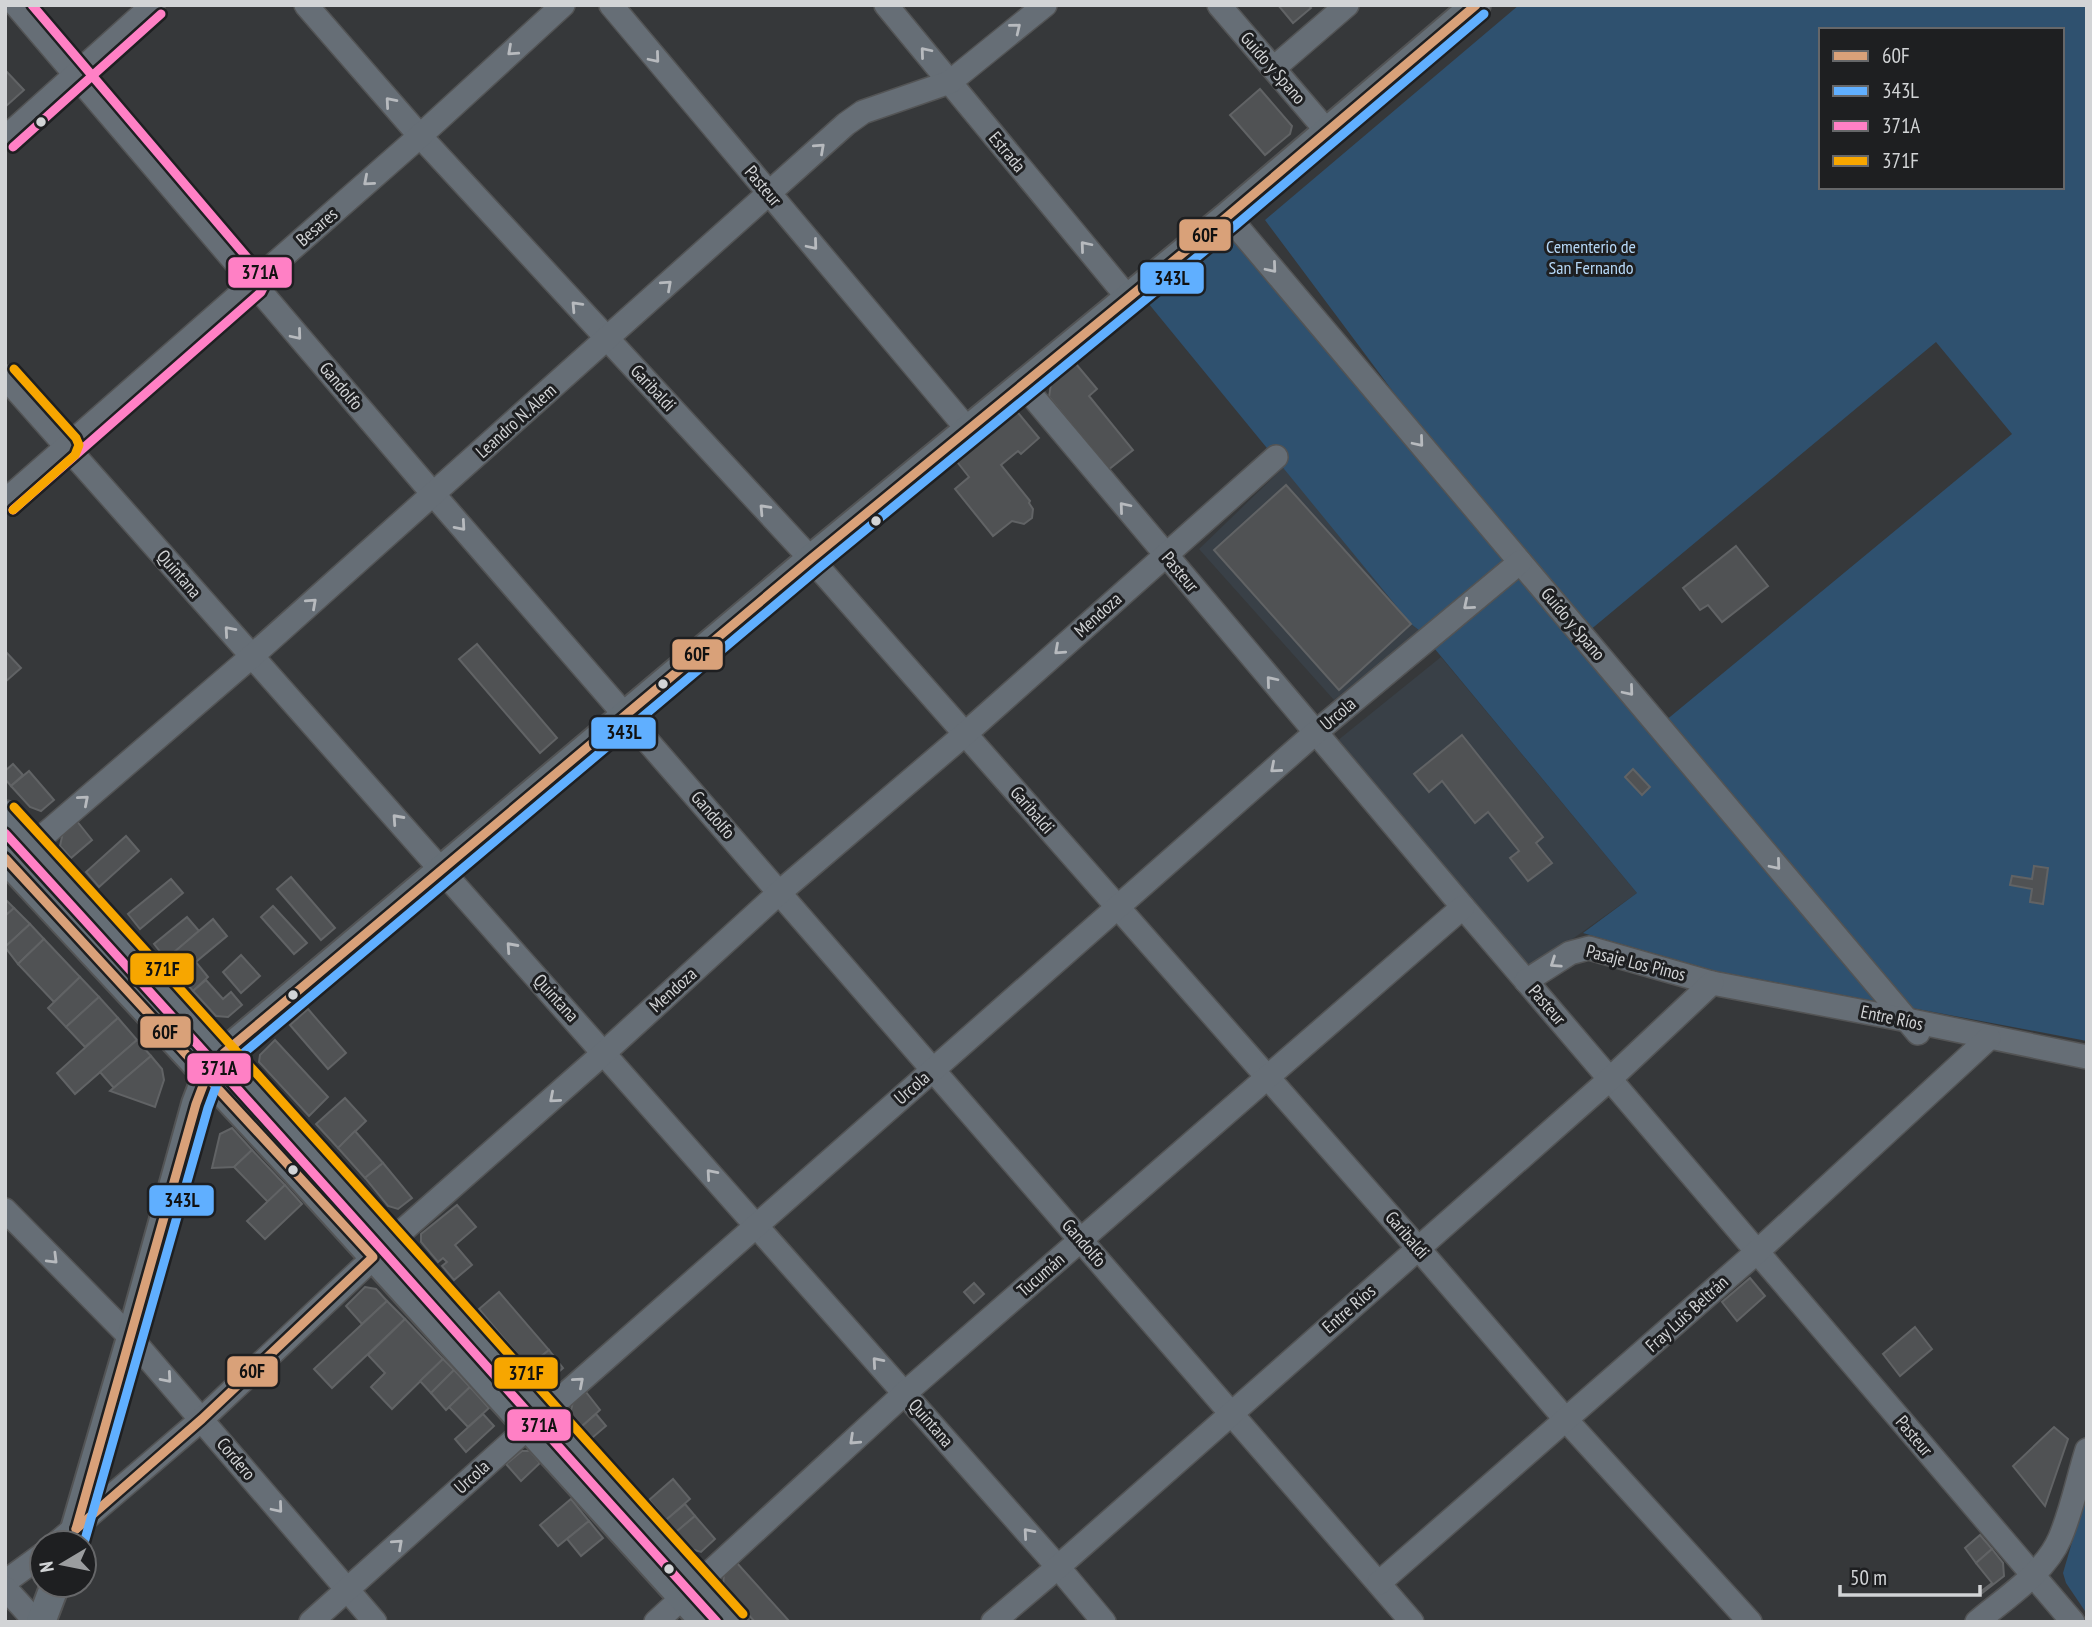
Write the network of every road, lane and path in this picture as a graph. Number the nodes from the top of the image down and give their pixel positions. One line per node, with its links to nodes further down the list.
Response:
1 (16, 5): 12 (street, Gandolfo)
2 (153, 5): 12 (street)
3 (306, 5): 15 (street, Garibaldi, one-way to 3)
4 (563, 5): 15 (street, Besares, one-way to 15)
5 (611, 5): 17 (street, Pasteur, one-way to 17)
6 (886, 5): 13 (street, Estrada, one-way to 6)
7 (1045, 5): 13 (street, Leandro N. Alem, one-way to 7)
8 (1219, 5): 11 (street, Guido y Spano)
9 (1347, 5): 11 (street)
10 (1476, 5): 14 (main road)
11 (1274, 68): 14 (street, Guido y Spano)
12 (76, 75): 16 (street); 19 (street, Gandolfo)
13 (950, 82): 17 (street, Leandro N. Alem, one-way to 13); 20 (street, Estrada, one-way to 13)
14 (1326, 130): 18 (main road)
15 (420, 136): 19 (street, Besares, one-way to 19); 21 (street, Garibaldi, one-way to 15)
16 (5, 138)
17 (769, 193): 21 (street, Leandro N. Alem, one-way to 17); 24 (street, Pasteur, one-way to 24)
18 (1228, 216): 20 (main road); 31 (street, Guido y Spano, one-way to 31)
19 (253, 283): 25 (street, Besares); 27 (street, Gandolfo, one-way to 27)
20 (1129, 299): 23 (main road)
21 (607, 339): 27 (street, Leandro N. Alem); 30 (street, Garibaldi, one-way to 21)
22 (5, 377): 25 (street, Quintana)
23 (1023, 385): 24 (main road); 29 (street, Pasteur, one-way to 23)
24 (969, 430): 30 (main road)
25 (67, 446): 28 (street, Besares); 32 (street, Quintana, one-way to 25)
26 (1276, 457): 29 (street, Mendoza)
27 (434, 495): 32 (street, Leandro N. Alem, one-way to 27); 33 (street, Gandolfo, one-way to 33)
28 (5, 500)
29 (1165, 555): 34 (street, Pasteur, one-way to 29); 35 (street, Mendoza, one-way to 35)
30 (811, 559): 33 (main road); 35 (street, Garibaldi)
31 (1520, 562): 34 (street, Urcola, one-way to 34); 45 (street, Guido y Spano, one-way to 45)
32 (251, 657): 37 (street, Leandro N. Alem, one-way to 32); 39 (street, Quintana, one-way to 32)
33 (626, 714): 39 (main road); 40 (street, Gandolfo)
34 (1315, 733): 41 (street, Urcola, one-way to 41); 42 (street, Pasteur)
35 (965, 734): 40 (street, Mendoza); 41 (street, Garibaldi)
36 (5, 815): 37 (main road)
37 (33, 845): 38 (street, Leandro N. Alem); 49 (main road)
38 (7, 864): 49 (main road)
39 (442, 870): 47 (street, Quintana, one-way to 39); 49 (main road)
40 (780, 892): 47 (street, Mendoza); 51 (street, Gandolfo)
41 (1117, 907): 51 (street, Urcola); 52 (street, Garibaldi)
42 (1463, 907): 43 (street, Pasteur); 52 (street, Tucumán)
43 (1526, 981): 44 (street, Pasaje Los Pinos, one-way to 43); 53 (street, Pasteur)
44 (1707, 987): 45 (street, Entre Ríos); 53 (street, Entre Ríos)
45 (1912, 1026): 46 (street, Entre Ríos)
46 (1985, 1042): 48 (street, Entre Ríos); 50 (street, Entre Ríos); 59 (street, Fray Luis Beltrán)
47 (605, 1052): 55 (street, Quintana, one-way to 47); 58 (street, Mendoza, one-way to 58)
48 (2087, 1057)
49 (215, 1064): 58 (main road); 60 (main road)
50 (2087, 1068)
51 (933, 1069): 55 (street, Urcola); 56 (street, Gandolfo)
52 (1268, 1077): 56 (street, Tucumán); 57 (street, Garibaldi)
53 (1610, 1079): 57 (street, Entre Ríos); 59 (street, Pasteur)
54 (9, 1220): 60 (street, Cordero, one-way to 60)
55 (756, 1225): 61 (street, Quintana, one-way to 55); 64 (street, Urcola, one-way to 55)
56 (1081, 1240): 61 (street, Tucumán); 62 (street, Gandolfo)
57 (1418, 1248): 62 (street, Entre Ríos); 65 (street, Garibaldi)
58 (382, 1249): 63 (street, Mendoza); 64 (main road)
59 (1758, 1251): 65 (street, Fray Luis Beltrán); 71 (street, Pasteur)
60 (131, 1338): 63 (street, Cordero, one-way to 63); 67 (main road)
61 (905, 1394): 70 (street, Quintana, one-way to 61); 75 (street, Tucumán, one-way to 75)
62 (1231, 1413): 70 (street, Entre Ríos); 73 (street, Gandolfo)
63 (202, 1419): 68 (street, Mendoza); 74 (street, Cordero, one-way to 74)
64 (536, 1420): 74 (street, Urcola, one-way to 64); 75 (main road)
65 (1567, 1420): 73 (street, Fray Luis Beltrán); 87 (street, Garibaldi)
66 (2087, 1450): 71 (street)
67 (71, 1529)
68 (78, 1529)
69 (28, 1565): 72 (street)
70 (1058, 1567): 84 (street, Entre Ríos); 85 (street, Quintana)
71 (2032, 1575): 88 (street); 89 (street, Pasteur)
72 (5, 1582)
73 (1379, 1583): 86 (street, Gandolfo)
74 (347, 1589): 79 (street, Urcola); 80 (street, Cordero)
75 (690, 1590): 81 (street, Tucumán); 82 (main road); 83 (main road)
76 (49, 1599): 78 (main road)
77 (10, 1601): 78 (street)
78 (38, 1622)
79 (311, 1622)
80 (375, 1622)
81 (656, 1622)
82 (705, 1622)
83 (734, 1622)
84 (993, 1622)
85 (1104, 1622)
86 (1412, 1622)
87 (1750, 1622)
88 (1977, 1622)
89 (2073, 1622)

